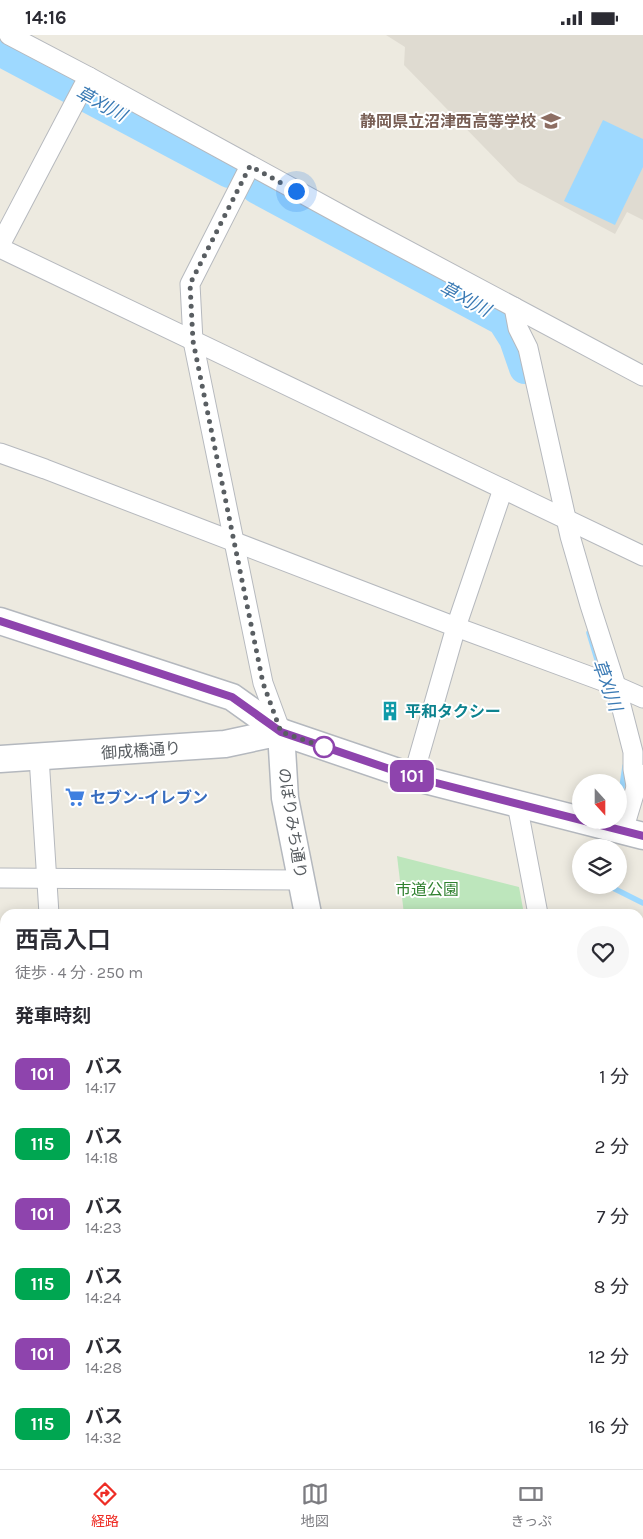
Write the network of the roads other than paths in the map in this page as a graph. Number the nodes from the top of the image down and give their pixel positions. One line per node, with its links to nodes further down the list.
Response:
1 (9, 35): 2 (street)
2 (89, 77): 3 (street); 4 (street)
3 (250, 166): 5 (street); 6 (street)
4 (0, 247): 6 (street)
5 (514, 307): 7 (street); 10 (street)
6 (193, 341): 9 (street); 11 (street)
7 (643, 376)
8 (0, 453): 11 (street)
9 (503, 489): 10 (street); 14 (street)
10 (567, 519): 12 (street); 15 (street)
11 (235, 541): 14 (street); 17 (street)
12 (643, 556)
13 (0, 621): 17 (street)
14 (456, 627): 15 (street); 21 (street)
15 (616, 686): 16 (street); 22 (street)
16 (643, 698)
17 (281, 732): 18 (street, 御成橋通り); 21 (street); 27 (street, のぼりみち通り)
18 (39, 757): 19 (street, 御成橋通り); 26 (street)
19 (0, 759)
20 (643, 766): 22 (street)
21 (413, 777): 23 (street)
22 (636, 786): 24 (street)
23 (516, 804): 24 (street); 30 (street)
24 (633, 833)
25 (0, 878): 26 (street)
26 (46, 879): 27 (street); 28 (street)
27 (301, 880): 29 (street, のぼりみち通り)
28 (48, 909)
29 (307, 909)
30 (537, 909)

